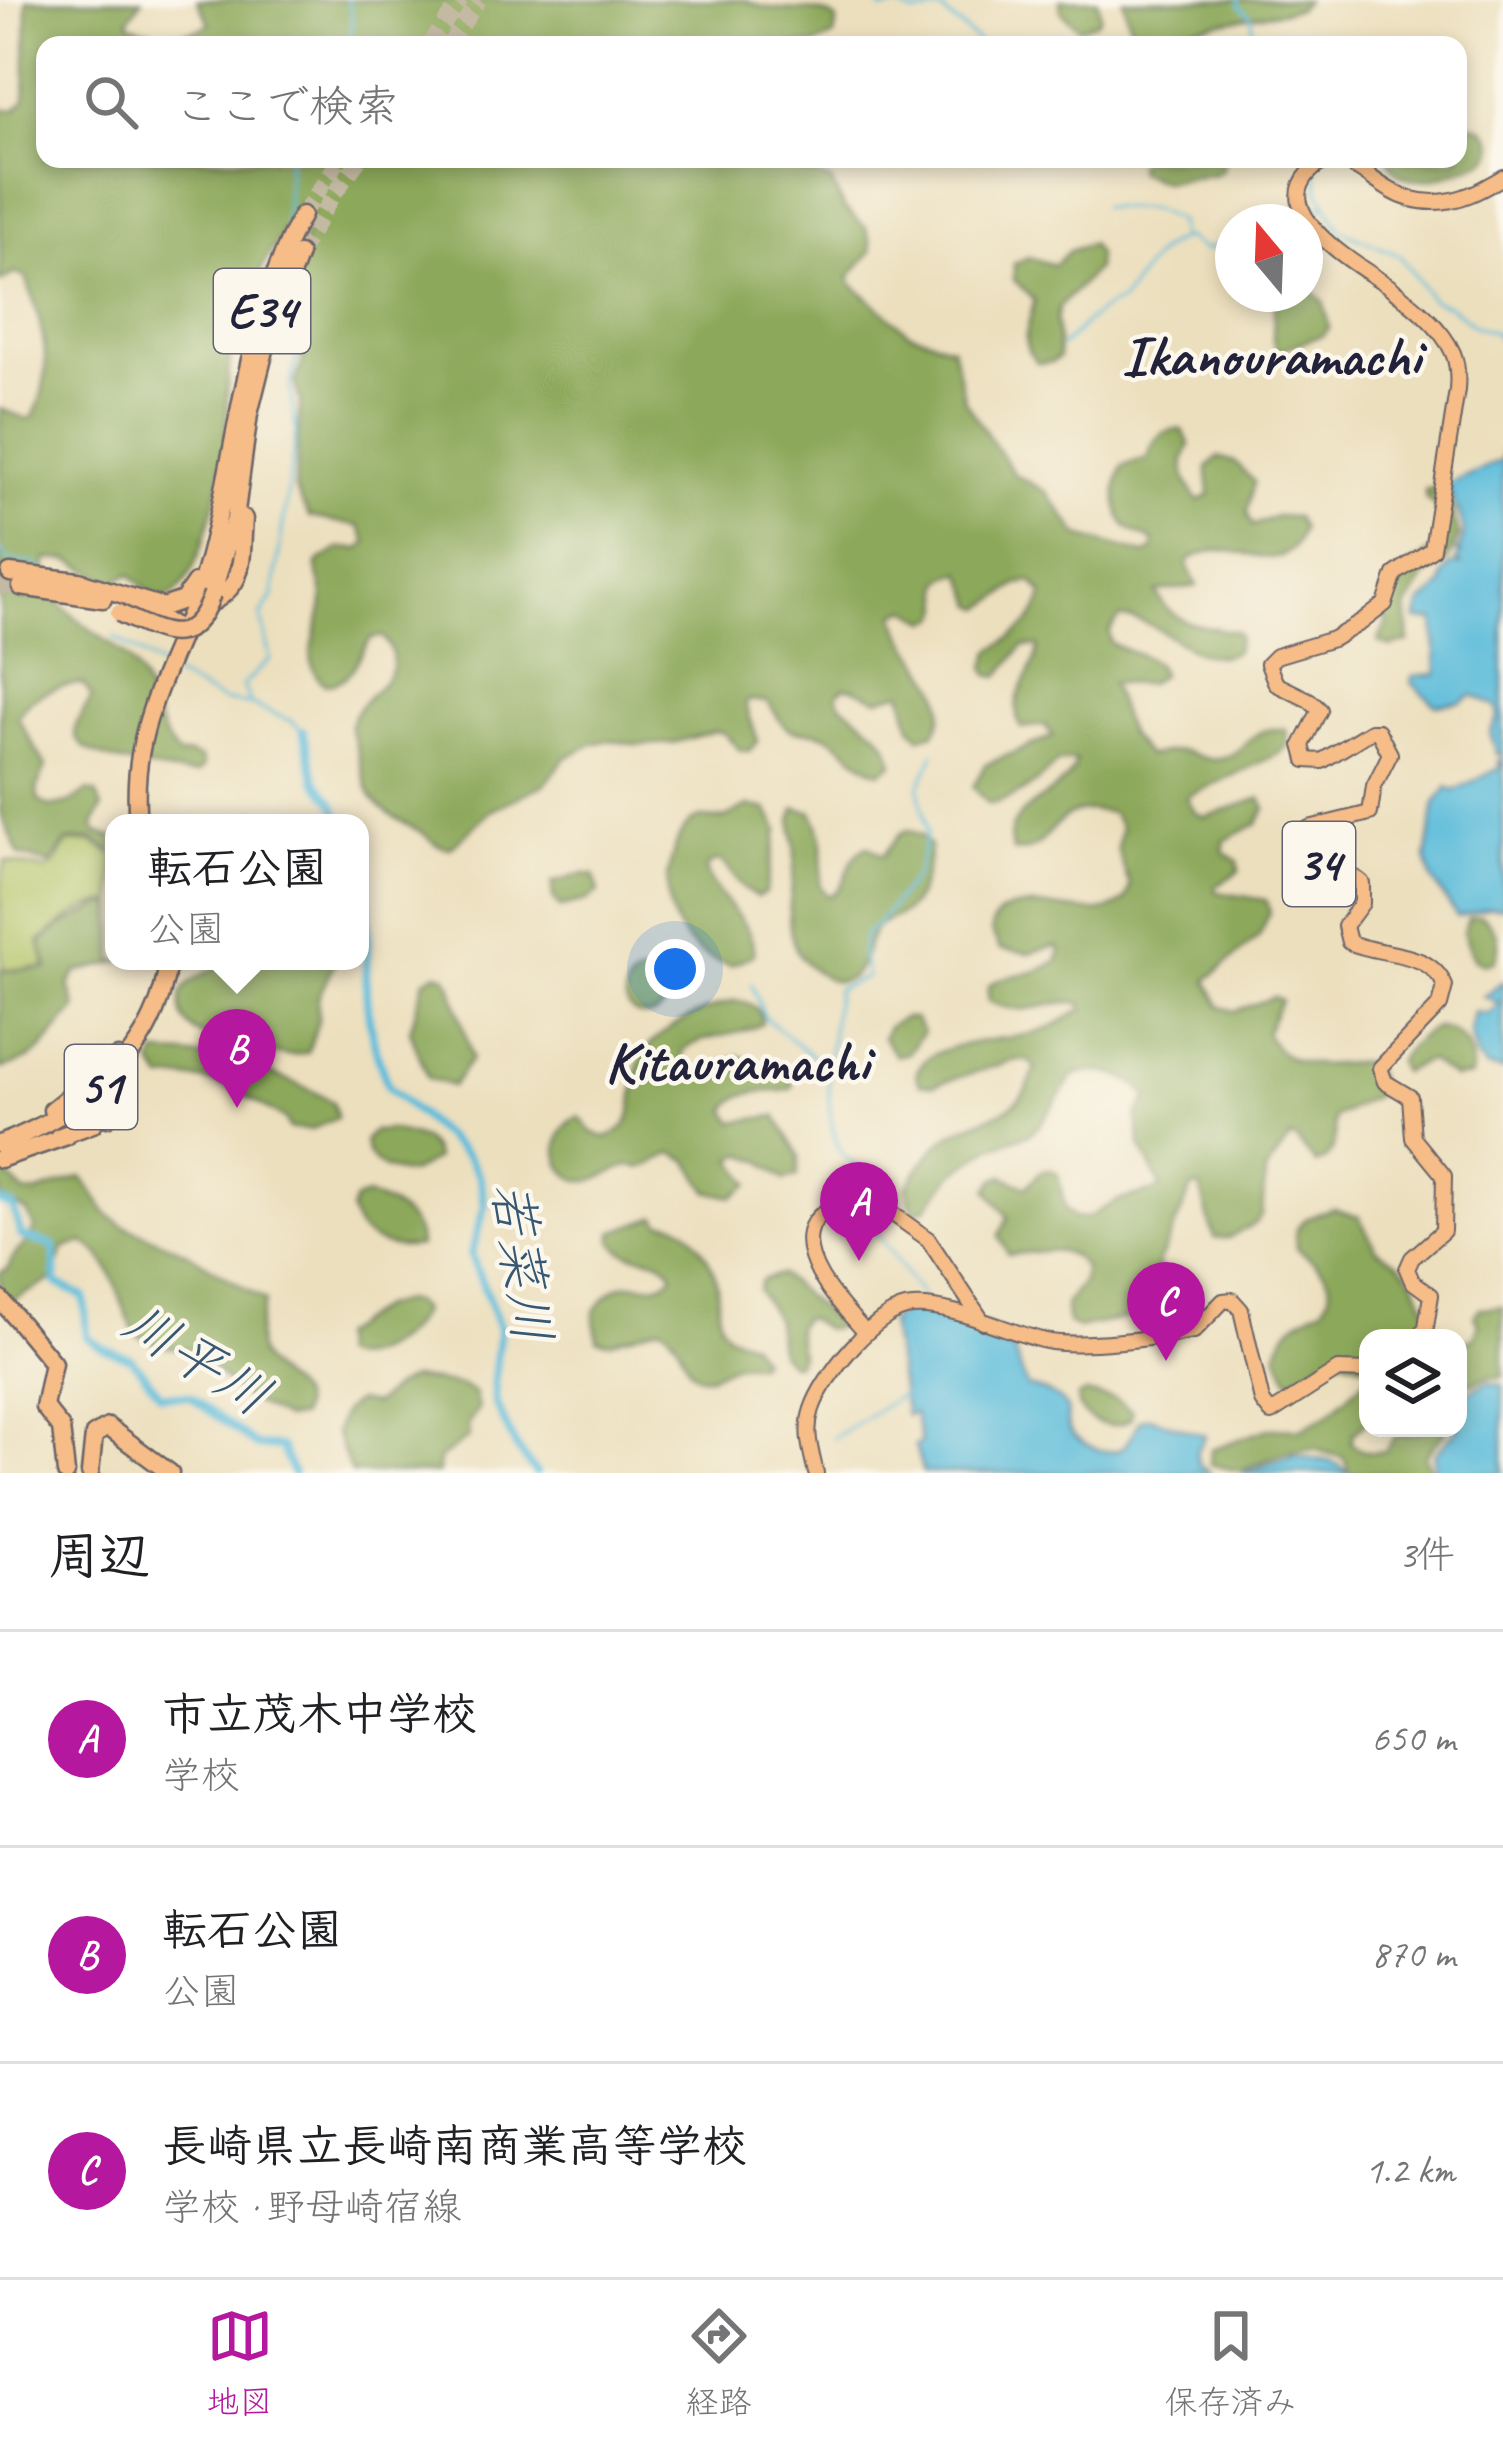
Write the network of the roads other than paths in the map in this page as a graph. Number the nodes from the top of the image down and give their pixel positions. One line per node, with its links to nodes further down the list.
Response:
1 (1315, 168): 21 (main road, 34)
2 (1356, 168): 3 (main road, 34)
3 (1503, 177)
4 (302, 215): 7 (highway, E34)
5 (299, 254): 6 (highway, E34)
6 (263, 358): 7 (highway, E34); 10 (highway)
7 (244, 413): 8 (highway); 9 (highway, bridge)
8 (220, 514): 9 (highway); 10 (highway)
9 (95, 594): 9 (highway); 10 (highway)
10 (176, 634): 11 (highway)
11 (138, 814)
12 (164, 970): 15 (highway)
13 (166, 970): 18 (highway, 51)
14 (168, 970): 16 (highway)
15 (87, 1088): 16 (highway, bridge); 18 (highway, 51)
16 (103, 1111): 17 (highway)
17 (58, 1137): 18 (highway); 18 (highway, 51)
18 (10, 1144)
19 (0, 1299): 24 (highway)
20 (983, 1322): 22 (main road); 22 (main road); 23 (main road)
21 (1425, 1329)
22 (865, 1332): 27 (main road)
23 (1359, 1370)
24 (66, 1473)
25 (90, 1473): 26 (highway)
26 (170, 1473)
27 (816, 1473)

